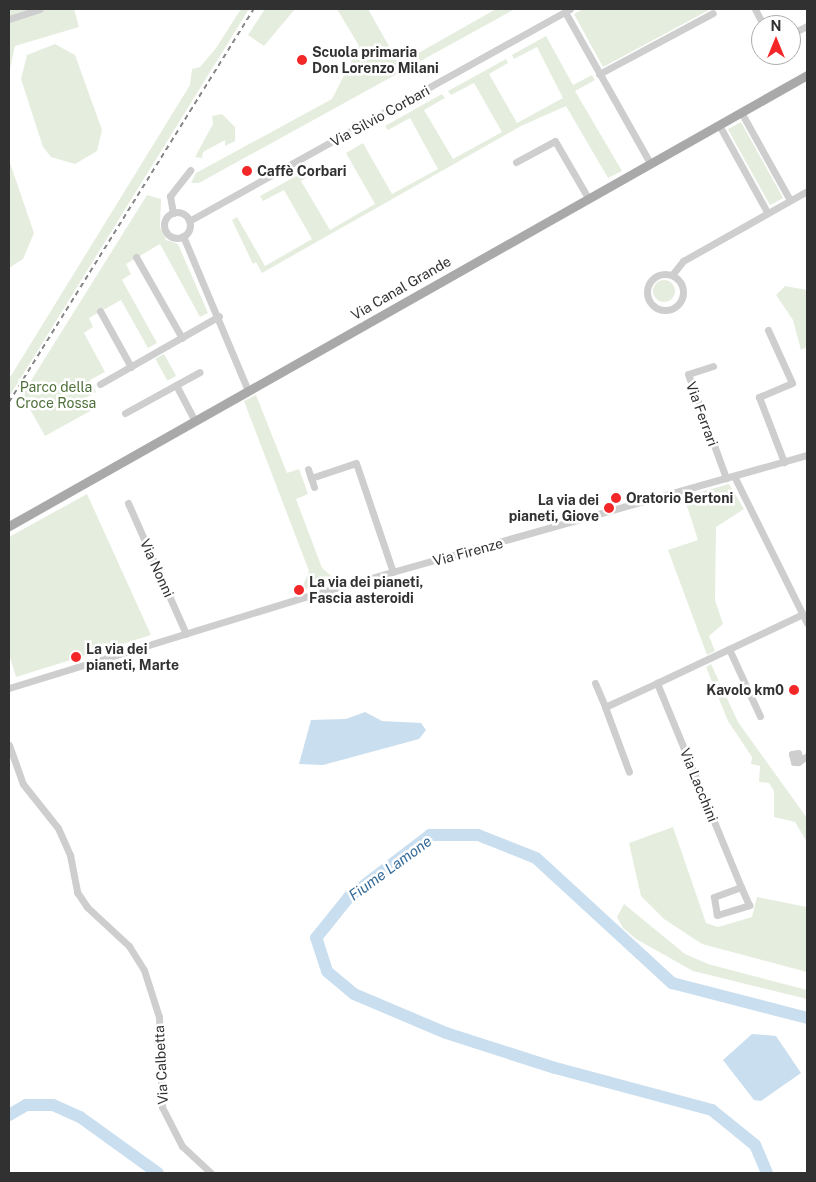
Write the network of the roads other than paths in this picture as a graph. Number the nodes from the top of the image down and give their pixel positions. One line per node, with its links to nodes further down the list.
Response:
1 (39, 9): 4 (street)
2 (567, 10): 5 (street); 17 (street, Via Silvio Corbari)
3 (712, 13): 5 (street)
4 (9, 19)
5 (599, 74): 10 (street)
6 (807, 76): 7 (main road, Via Canal Grande)
7 (741, 112): 8 (main road, Via Canal Grande); 14 (street)
8 (719, 125): 10 (main road, Via Canal Grande); 16 (street)
9 (516, 162): 13 (street)
10 (650, 163): 13 (main road, Via Canal Grande)
11 (190, 170): 15 (street)
12 (807, 191): 14 (street)
13 (588, 198): 30 (main road, Via Canal Grande)
14 (790, 200): 16 (street)
15 (172, 212): 17 (street); 18 (street)
16 (767, 212): 20 (street)
17 (189, 221): 18 (street)
18 (183, 236): 22 (street)
19 (136, 257): 24 (street)
20 (672, 275): 20 (street)
21 (100, 311): 26 (street)
22 (219, 316): 24 (street); 30 (street)
23 (768, 330): 34 (street)
24 (182, 338): 26 (street)
25 (712, 366): 38 (street, Via Ferrari)
26 (131, 368): 28 (street)
27 (200, 372): 29 (street)
28 (100, 384)
29 (176, 385): 31 (street); 32 (street)
30 (248, 391): 32 (main road, Via Canal Grande)
31 (125, 413)
32 (195, 421): 41 (main road, Via Canal Grande)
33 (807, 455): 34 (street, Via Firenze)
34 (784, 462): 36 (street, Via Firenze)
35 (308, 469): 37 (street)
36 (734, 476): 38 (street, Via Firenze); 43 (street)
37 (311, 478): 39 (street); 42 (street)
38 (726, 478): 42 (street, Via Firenze)
39 (314, 487)
40 (128, 503): 45 (street, Via Nonni)
41 (9, 526)
42 (393, 572): 45 (street, Via Firenze)
43 (803, 614): 44 (street); 46 (street)
44 (807, 623)
45 (186, 634): 49 (street, Via Firenze)
46 (729, 649): 48 (street); 51 (street)
47 (595, 683): 50 (street)
48 (657, 683): 50 (street); 56 (street, Via Lacchini)
49 (9, 688)
50 (605, 708): 55 (street)
51 (760, 716)
52 (9, 745): 57 (street, Via Calbetta)
53 (807, 756): 54 (street)
54 (800, 760)
55 (629, 772)
56 (741, 887): 56 (street, Via Lacchini)
57 (211, 1173)

